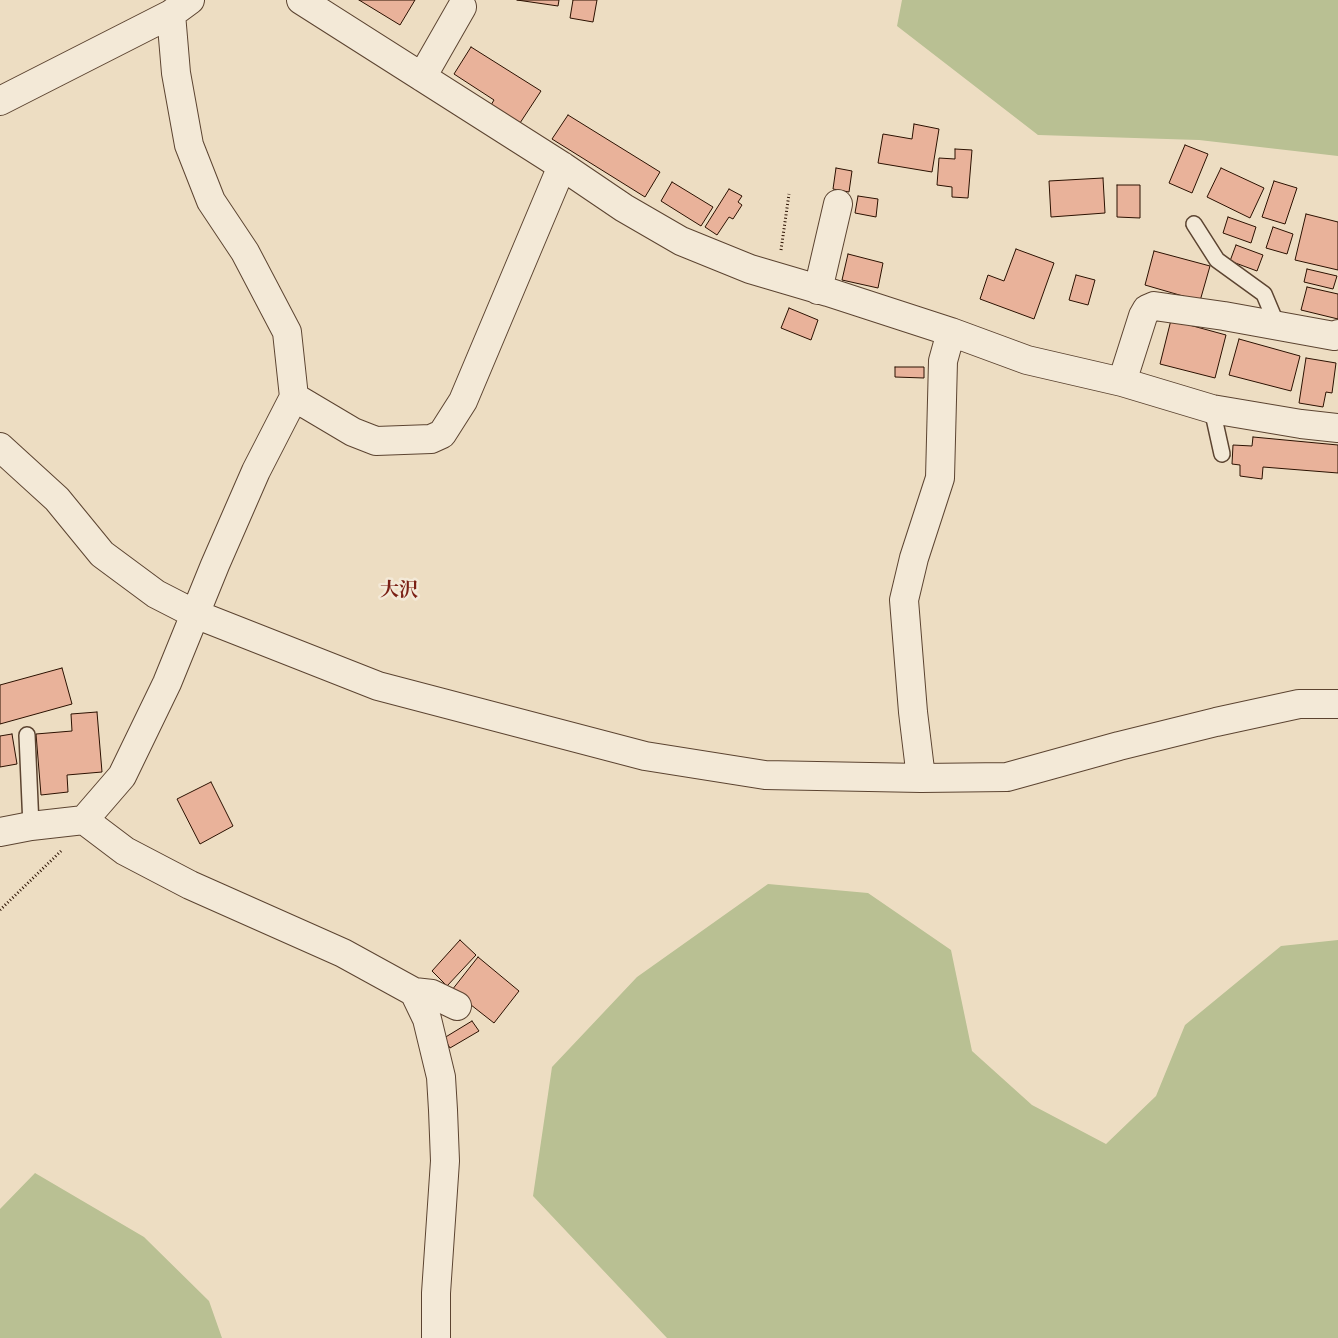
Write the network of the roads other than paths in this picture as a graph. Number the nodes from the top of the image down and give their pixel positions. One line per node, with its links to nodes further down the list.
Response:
1 (301, 0): 4 (street)
2 (181, 7): 5 (street); 14 (street)
3 (462, 7): 4 (street)
4 (422, 77): 6 (street)
5 (0, 101)
6 (562, 166): 9 (street); 14 (street)
7 (838, 204): 9 (street)
8 (1194, 224): 10 (lane)
9 (818, 290): 11 (street)
10 (1277, 325): 12 (street); 13 (street)
11 (951, 332): 13 (street); 22 (street)
12 (1338, 334)
13 (1122, 382): 15 (street)
14 (294, 397): 19 (street)
15 (1212, 408): 16 (street); 18 (lane)
16 (1338, 428)
17 (0, 447): 19 (street)
18 (1222, 454)
19 (194, 614): 22 (street); 23 (street)
20 (1338, 704): 22 (street)
21 (27, 735): 24 (lane)
22 (921, 778)
23 (76, 821): 24 (street); 26 (street)
24 (31, 826): 25 (street)
25 (0, 832)
26 (414, 992): 27 (street); 28 (street)
27 (457, 1006)
28 (436, 1338)

